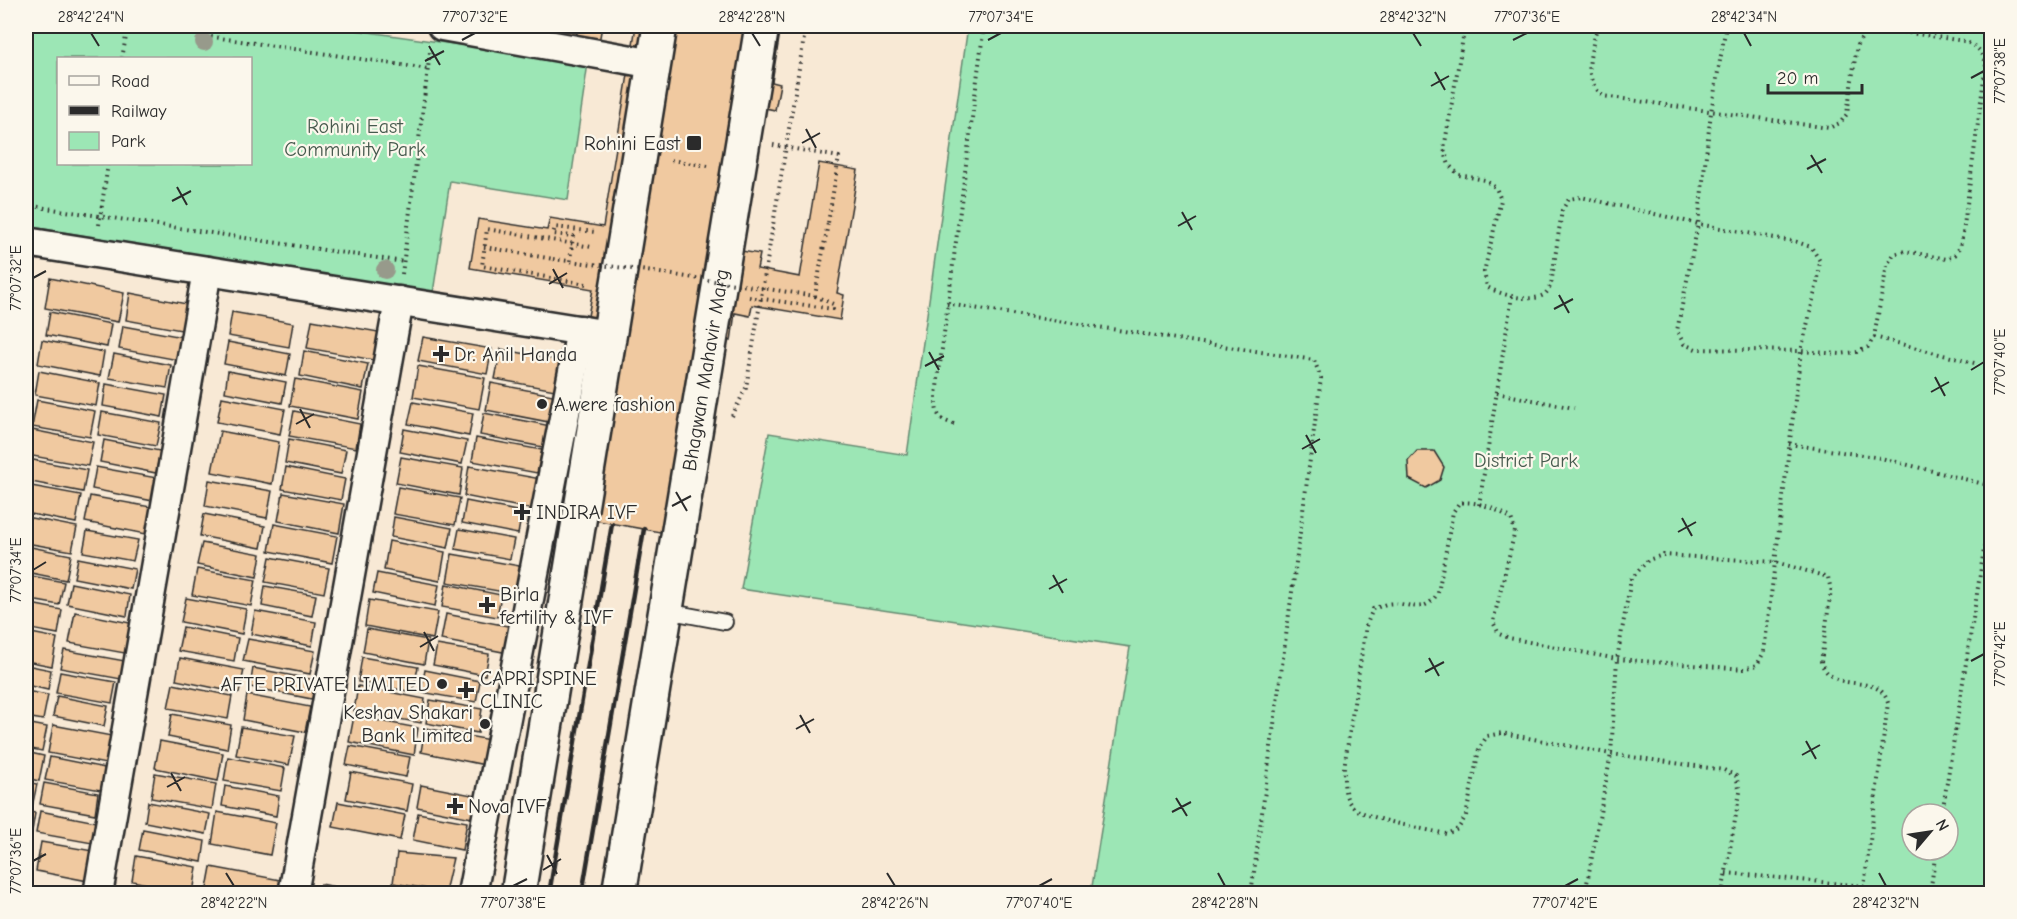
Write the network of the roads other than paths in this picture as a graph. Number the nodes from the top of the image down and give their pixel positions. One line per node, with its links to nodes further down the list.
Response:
1 (660, 26): 4 (main road)
2 (762, 26): 9 (main road, Bhagwan Mahavir Marg)
3 (436, 38): 4 (street)
4 (654, 64): 8 (main road)
5 (26, 242): 6 (street)
6 (207, 271): 7 (street); 11 (street)
7 (399, 301): 8 (street); 12 (street)
8 (595, 333): 13 (street); 14 (main road)
9 (666, 611): 10 (lane); 15 (main road, Bhagwan Mahavir Marg)
10 (725, 622)
11 (98, 894)
12 (293, 894)
13 (472, 894)
14 (518, 894)
15 (619, 894)

